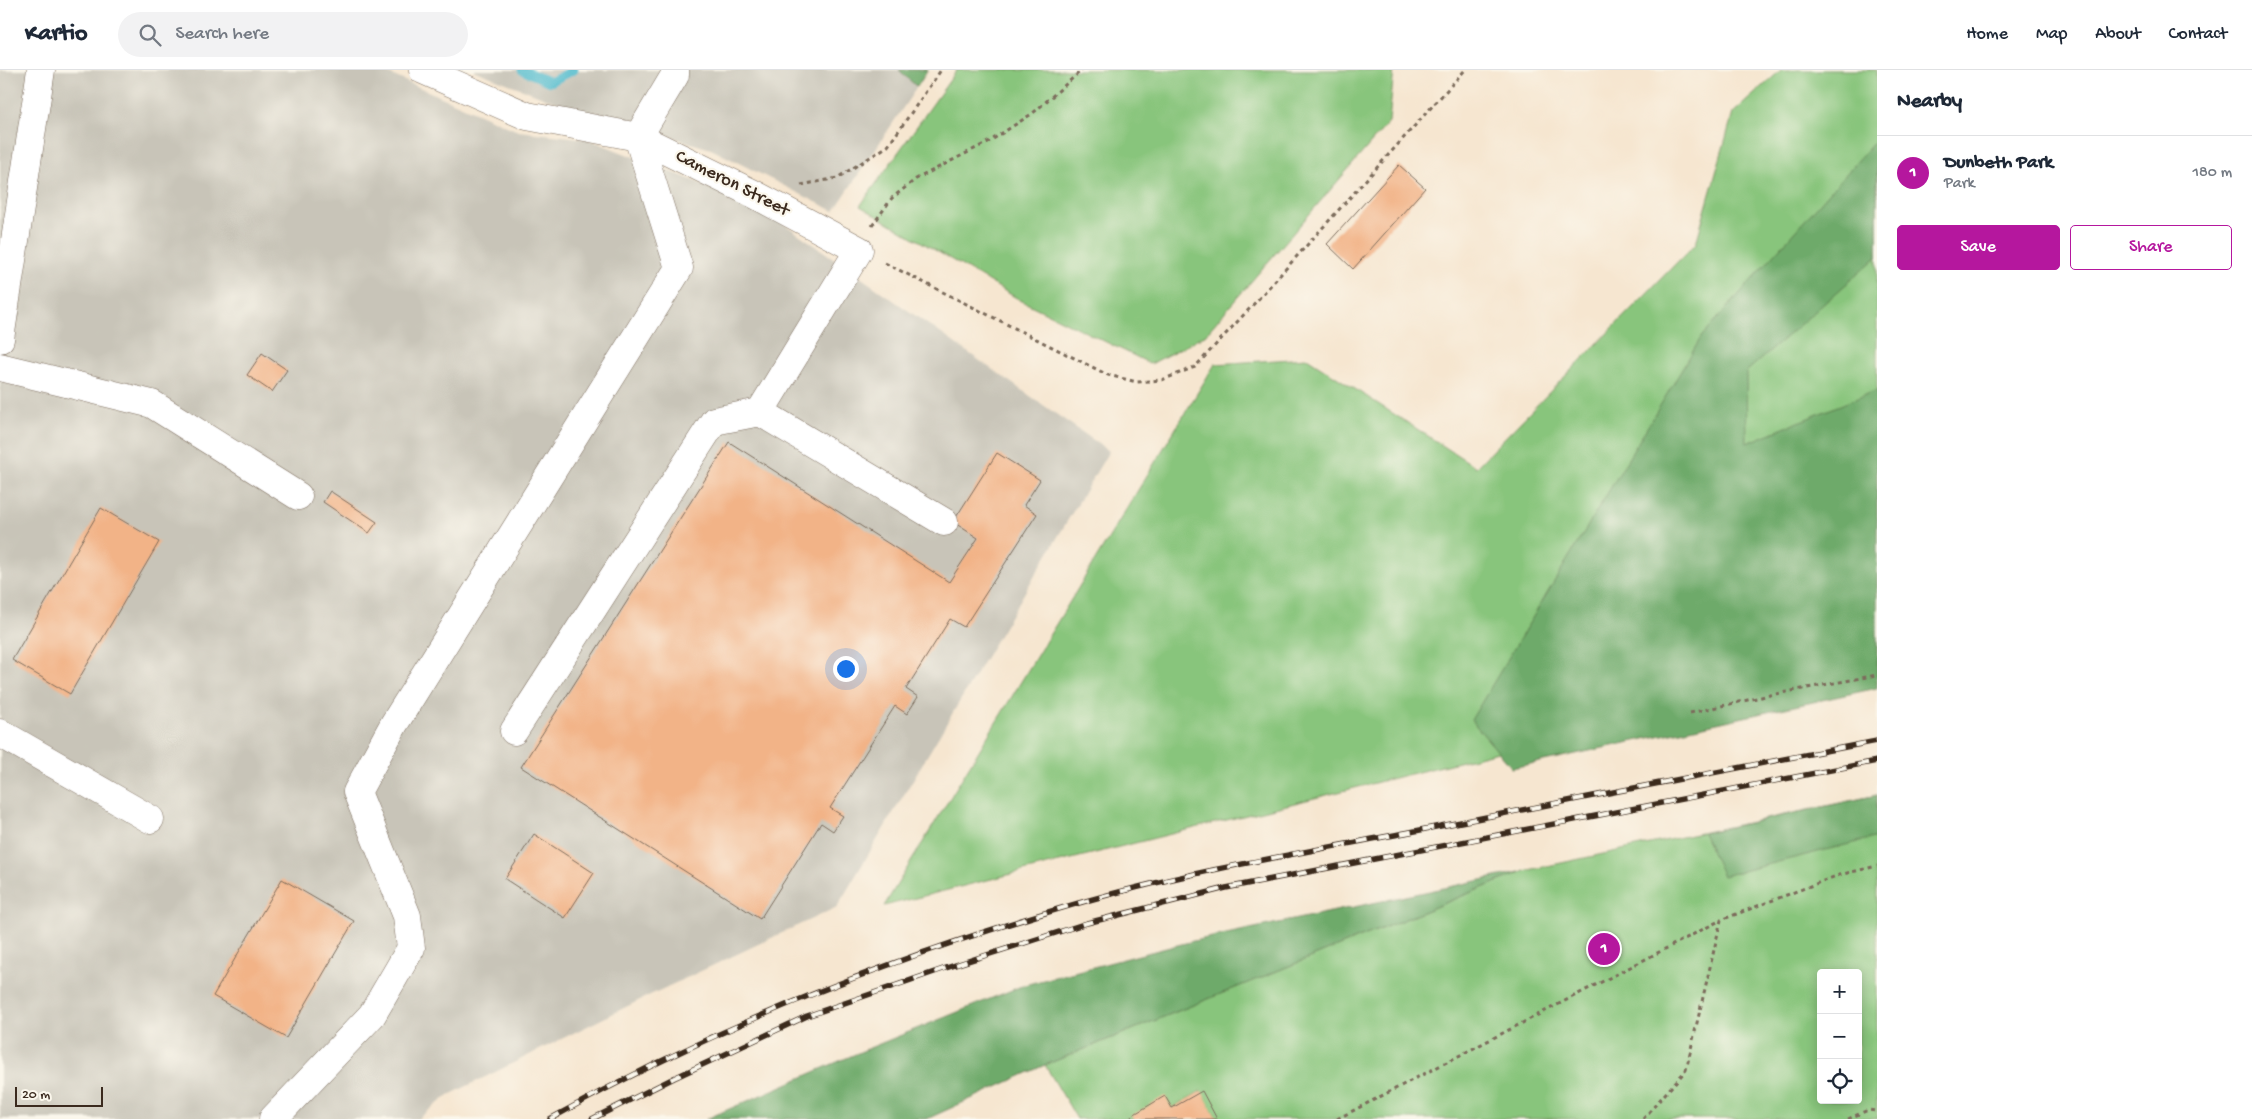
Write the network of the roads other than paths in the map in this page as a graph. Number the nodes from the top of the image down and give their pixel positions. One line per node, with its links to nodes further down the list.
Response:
1 (40, 70): 5 (street)
2 (422, 70): 4 (street, Cameron Street)
3 (675, 70): 4 (street)
4 (638, 137): 7 (street, Cameron Street); 13 (street)
5 (0, 339)
6 (0, 367): 8 (street)
7 (760, 412): 9 (street); 10 (street)
8 (298, 496)
9 (944, 522)
10 (514, 731)
11 (0, 733): 12 (street)
12 (150, 819)
13 (273, 1119)

